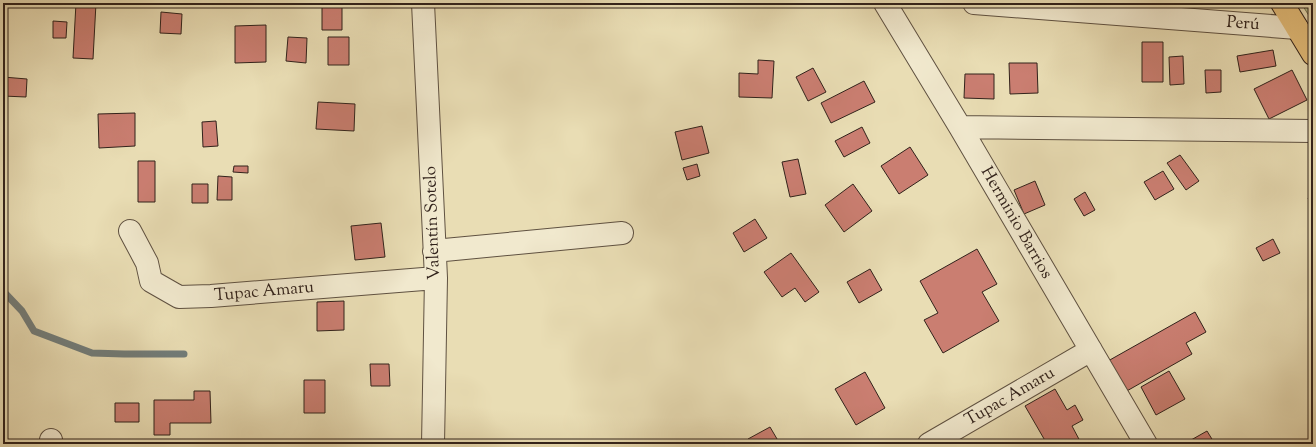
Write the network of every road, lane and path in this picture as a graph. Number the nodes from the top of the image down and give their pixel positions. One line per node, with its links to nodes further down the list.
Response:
1 (423, 3): 11 (street, Valentín Sotelo)
2 (884, 3): 7 (street, Herminio Barrios)
3 (974, 3): 5 (street, Perú)
4 (1282, 3): 5 (main road)
5 (1297, 28): 6 (main road)
6 (1313, 54)
7 (960, 127): 8 (street); 13 (street, Herminio Barrios)
8 (1313, 131)
9 (130, 231): 12 (street, Tupac Amaru)
10 (622, 233): 11 (street)
11 (434, 251): 12 (street, Valentín Sotelo)
12 (436, 278): 14 (street, Valentín Sotelo)
13 (1091, 350): 15 (street, Tupac Amaru); 16 (street, Herminio Barrios)
14 (433, 444)
15 (928, 444)
16 (1146, 444)

